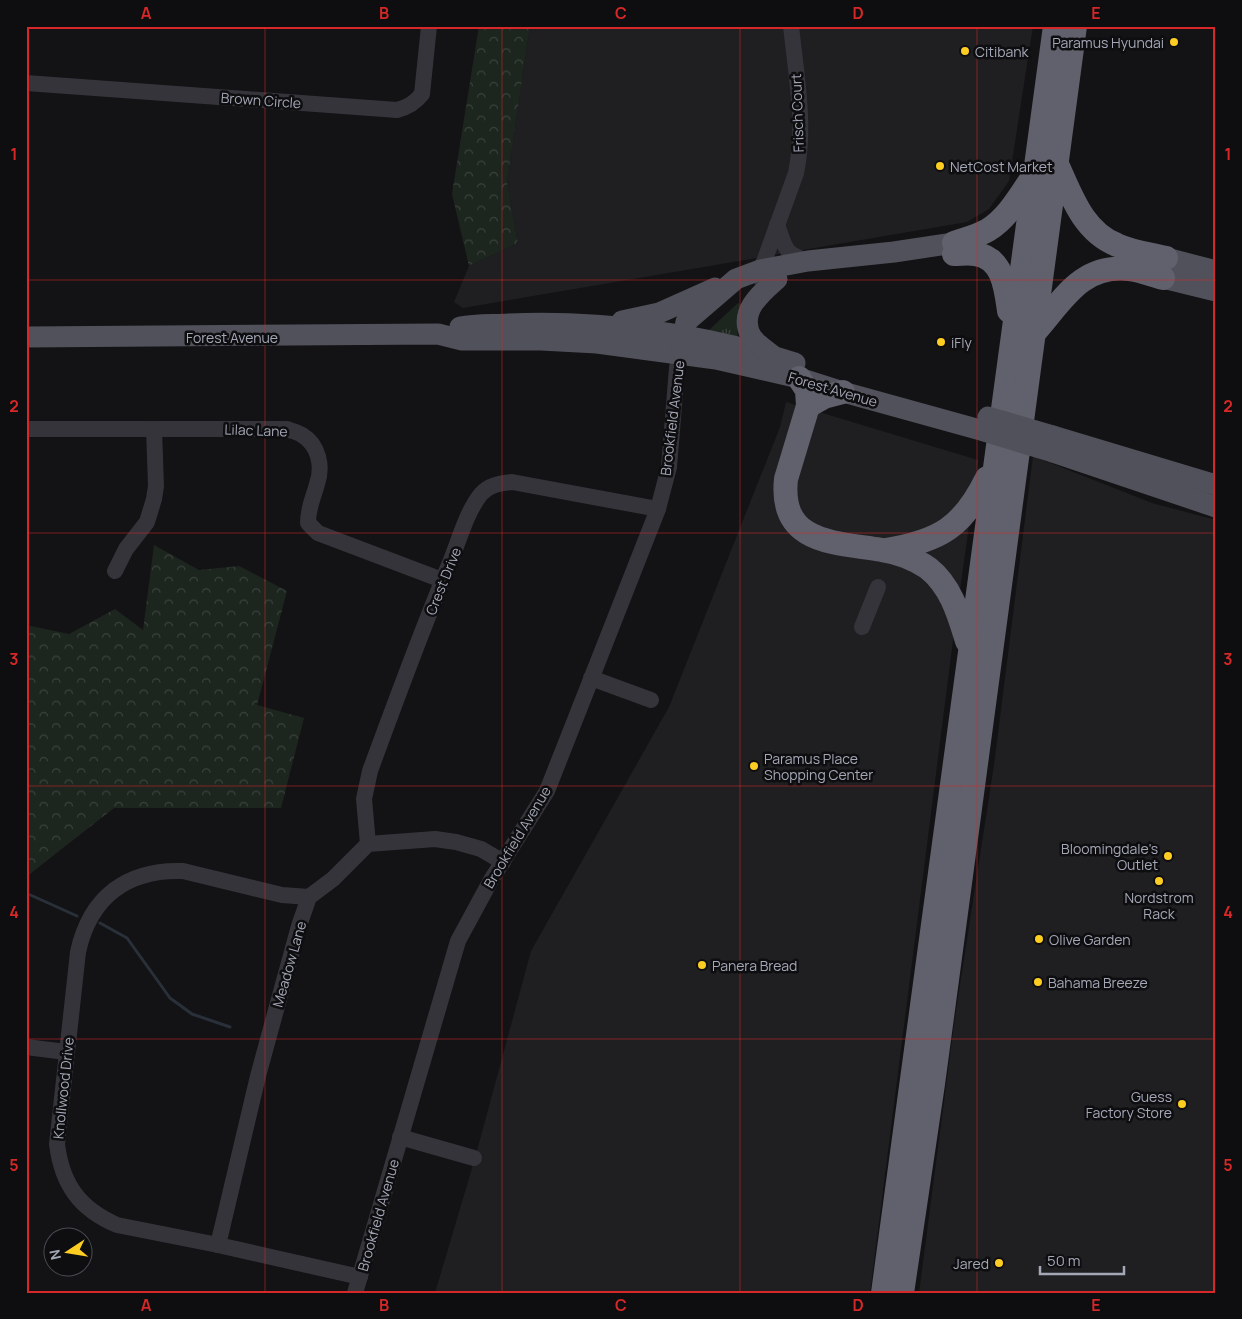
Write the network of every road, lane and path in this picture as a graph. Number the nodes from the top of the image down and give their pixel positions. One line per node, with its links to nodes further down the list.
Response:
1 (429, 26): 5 (street, Brown Circle)
2 (791, 26): 8 (street, Frisch Court)
3 (1055, 26): 7 (highway)
4 (1075, 26): 6 (highway)
5 (26, 83)
6 (1056, 162): 11 (highway); 18 (highway)
7 (1035, 174): 9 (highway); 18 (highway)
8 (777, 225): 10 (street); 13 (street, Frisch Court)
9 (954, 249): 10 (main road); 13 (main road); 18 (highway)
10 (808, 261): 13 (main road)
11 (1165, 268): 12 (main road); 15 (main road); 18 (highway)
12 (1216, 271)
13 (766, 277): 14 (main road); 20 (main road); 21 (main road)
14 (736, 279): 16 (main road); 20 (main road)
15 (1216, 291)
16 (600, 324): 17 (main road, Forest Avenue); 20 (main road, Forest Avenue)
17 (438, 334): 19 (main road, Forest Avenue); 20 (main road, Forest Avenue)
18 (1023, 336): 29 (highway); 52 (highway)
19 (26, 337)
20 (682, 344): 21 (main road, Forest Avenue); 22 (main road, Forest Avenue); 32 (street, Brookfield Avenue)
21 (774, 357): 25 (main road, Forest Avenue)
22 (799, 378): 23 (main road, Forest Avenue); 24 (highway)
23 (843, 392): 24 (highway); 25 (main road, Forest Avenue)
24 (808, 406): 33 (highway)
25 (986, 424): 28 (main road, Forest Avenue, bridge)
26 (154, 428): 27 (street, Lilac Lane); 34 (street); 35 (street, Lilac Lane)
27 (26, 429)
28 (1053, 444): 30 (main road, Forest Avenue); 31 (main road, Forest Avenue)
29 (994, 462): 33 (highway); 38 (highway)
30 (1216, 485)
31 (1216, 507)
32 (658, 509): 35 (street, Crest Drive); 39 (street, Brookfield Avenue)
33 (884, 550): 38 (highway)
34 (115, 570)
35 (442, 580): 41 (street, Crest Drive)
36 (878, 587): 37 (street)
37 (862, 627)
38 (970, 648): 51 (highway)
39 (591, 678): 40 (street); 42 (street, Brookfield Avenue)
40 (651, 700)
41 (368, 844): 42 (street); 43 (street)
42 (503, 862): 46 (street, Brookfield Avenue)
43 (309, 898): 45 (street, Knollwood Drive); 48 (street, Meadow Lane)
44 (26, 1046): 45 (street)
45 (66, 1052): 48 (street, Knollwood Drive)
46 (400, 1137): 47 (street); 49 (street, Brookfield Avenue)
47 (474, 1158)
48 (218, 1245): 49 (street, Knollwood Drive)
49 (360, 1277): 50 (street, Brookfield Avenue)
50 (355, 1293)
51 (883, 1293)
52 (902, 1293)

